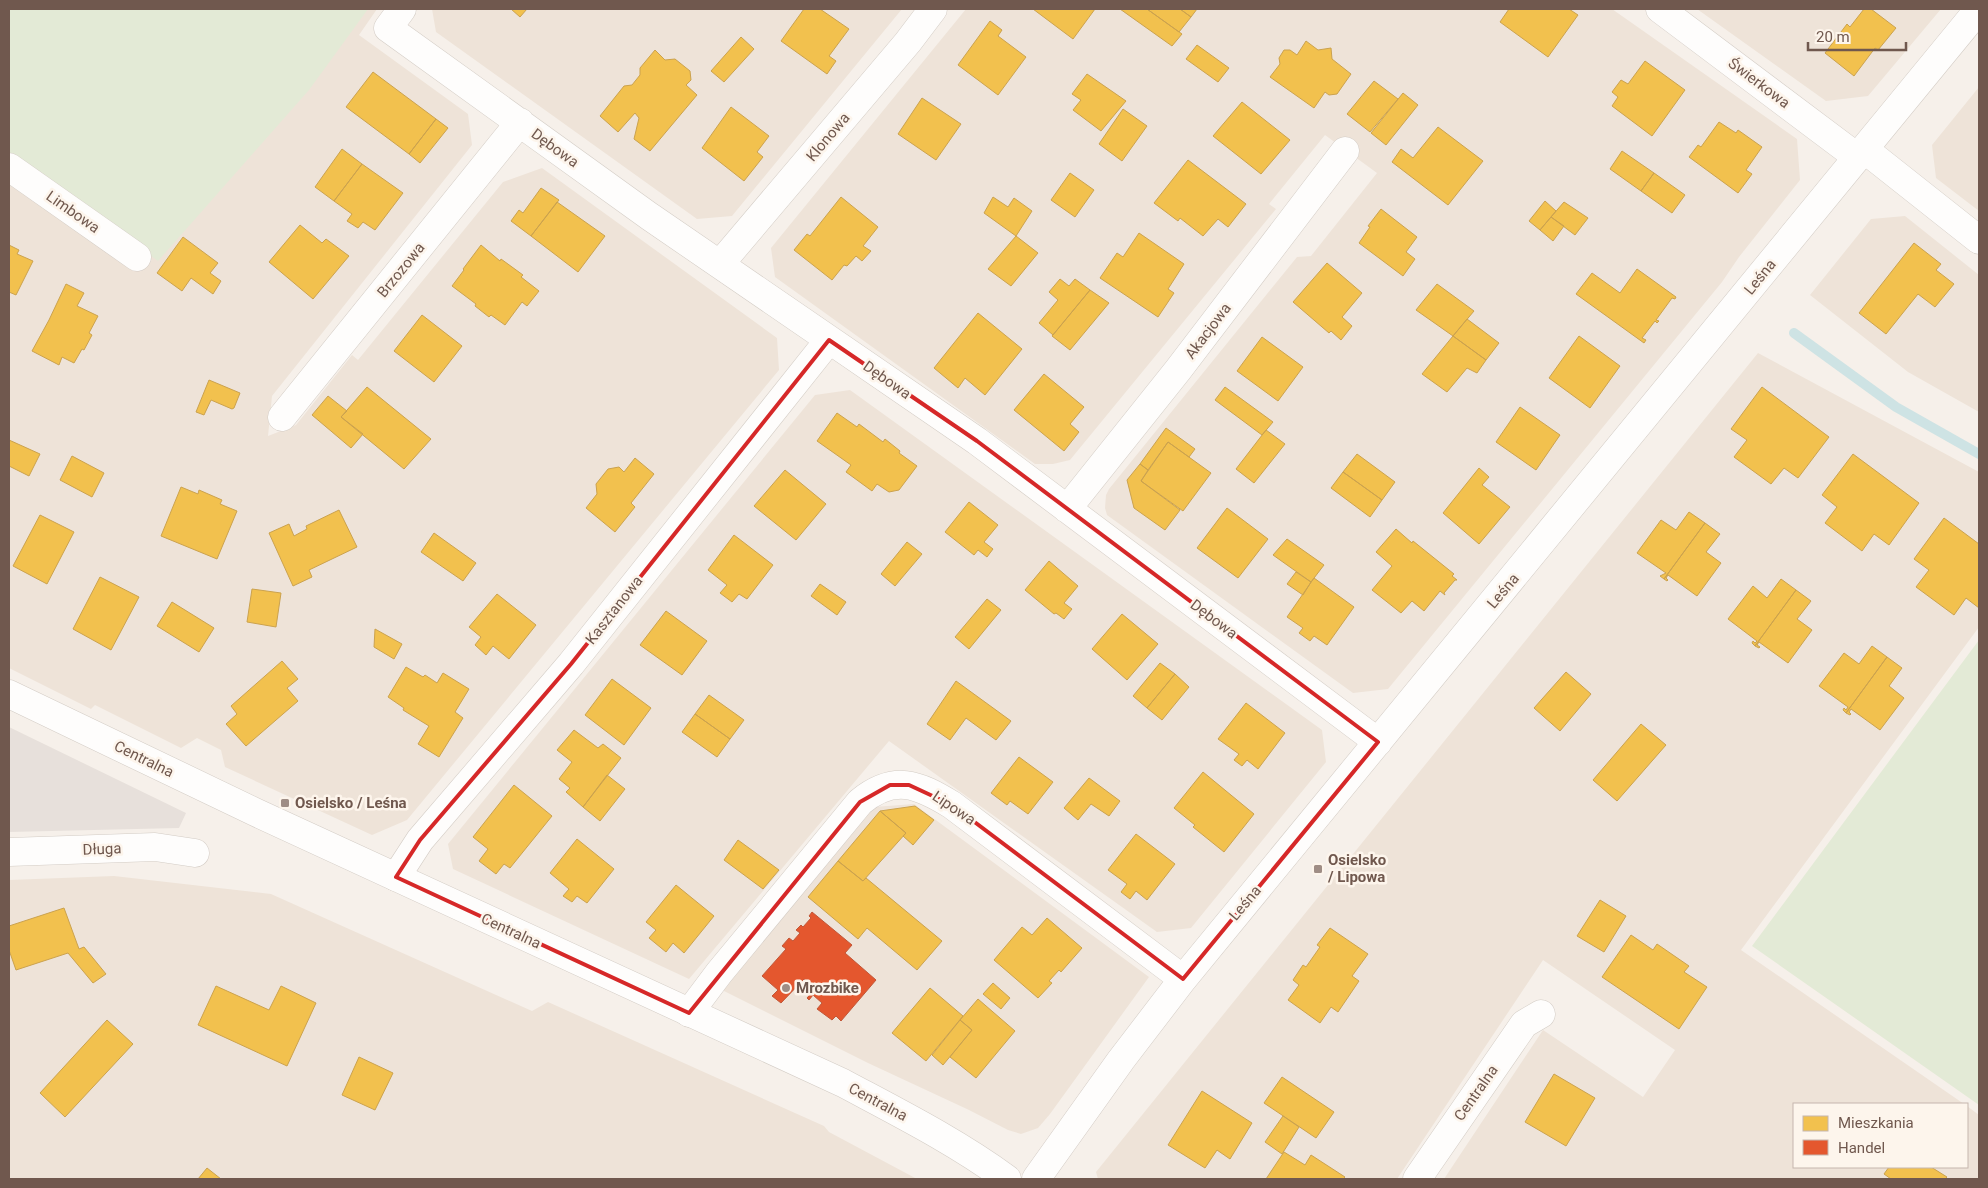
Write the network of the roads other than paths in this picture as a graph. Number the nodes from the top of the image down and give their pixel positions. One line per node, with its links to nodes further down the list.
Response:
1 (933, 9): 11 (street, Klonowa)
2 (1660, 9): 7 (street, Świerkowa)
3 (1979, 9): 7 (street, Leśna)
4 (395, 18): 5 (street, Dębowa)
5 (520, 122): 11 (street, Dębowa); 13 (street, Brzozowa)
6 (1345, 151): 14 (street, Akacjowa)
7 (1861, 153): 9 (street, Świerkowa); 16 (street, Leśna)
8 (9, 167): 10 (street, Limbowa)
9 (1979, 240)
10 (137, 257)
11 (720, 264): 12 (street, Dębowa)
12 (829, 340): 14 (street, Dębowa); 19 (street, Kasztanowa)
13 (282, 417)
14 (1067, 509): 16 (street, Dębowa)
15 (9, 694): 19 (street, Centralna)
16 (1378, 742): 20 (street, Leśna)
17 (9, 852): 18 (street, Długa)
18 (194, 853)
19 (396, 877): 21 (street, Centralna)
20 (1184, 978): 21 (street, Lipowa); 24 (street, Leśna)
21 (689, 1013): 23 (street, Centralna)
22 (1541, 1014): 25 (street, Centralna)
23 (1007, 1179)
24 (1036, 1179)
25 (1417, 1179)

